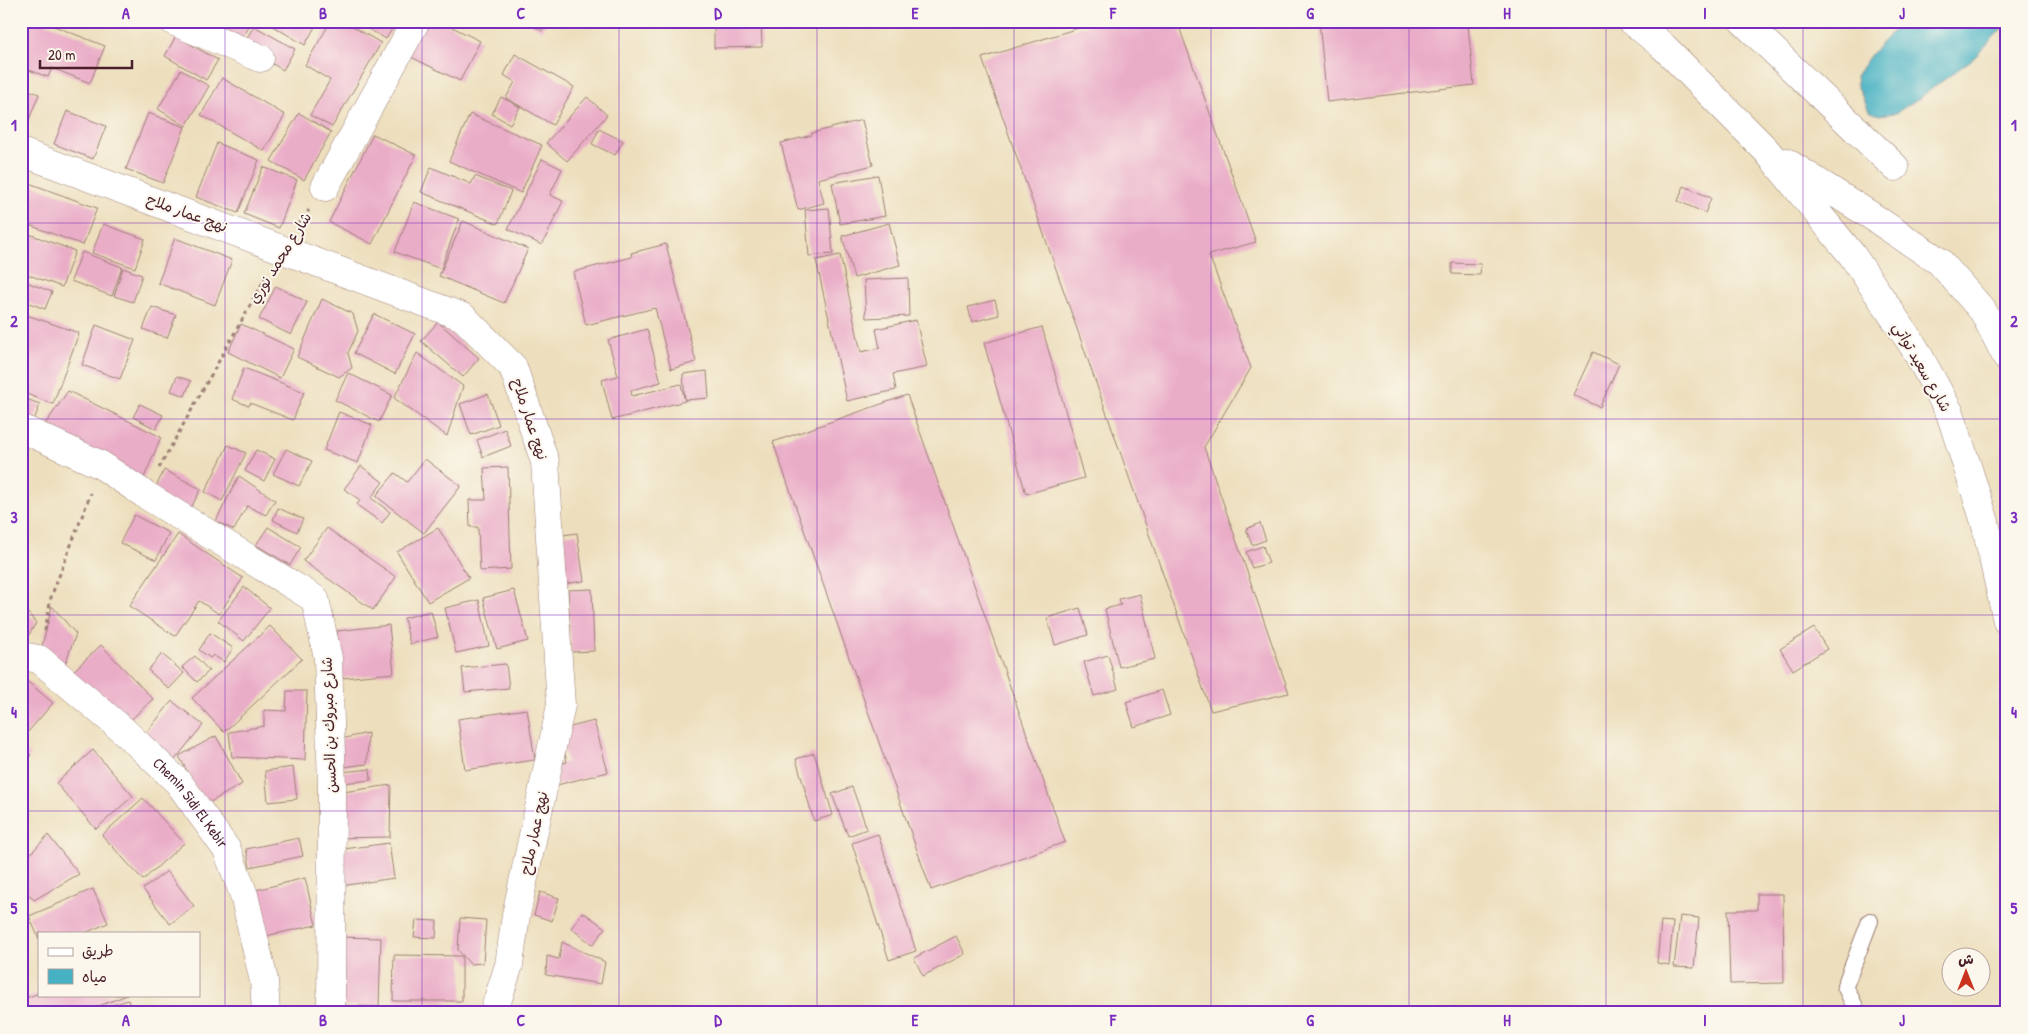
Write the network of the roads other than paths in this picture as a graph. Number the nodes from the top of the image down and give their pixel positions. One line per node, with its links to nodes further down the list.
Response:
1 (173, 21): 5 (street)
2 (416, 21): 9 (street)
3 (1632, 21): 6 (street, شارع سعيد تواتي)
4 (1743, 21): 8 (street)
5 (260, 58)
6 (1766, 150): 10 (street, شارع سعيد تواتي); 12 (street, شارع سعيد تواتي)
7 (21, 152): 15 (street, نهج عمار ملاح)
8 (1896, 167)
9 (325, 187)
10 (2007, 358)
11 (21, 428): 17 (street, شارع مبروك بن الحسن)
12 (2007, 620)
13 (30, 657): 16 (street, Chemin Sidi El Kebir)
14 (1870, 921): 18 (lane)
15 (496, 1005)
16 (266, 1013)
17 (331, 1013)
18 (1858, 1013)

